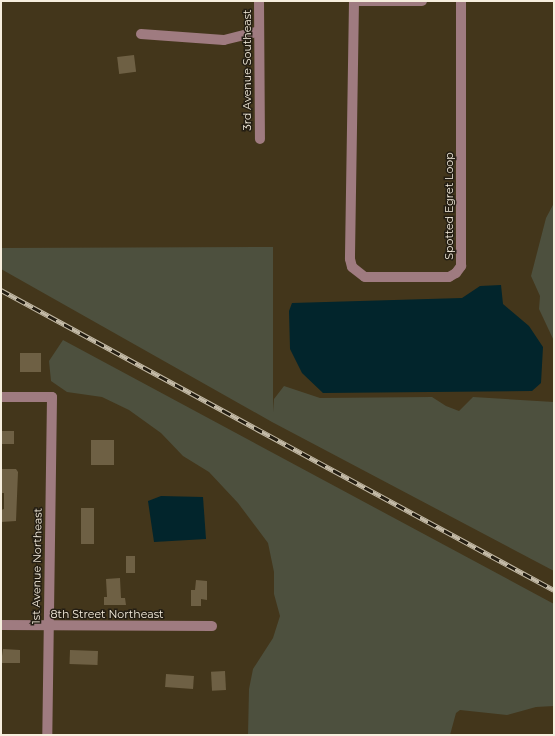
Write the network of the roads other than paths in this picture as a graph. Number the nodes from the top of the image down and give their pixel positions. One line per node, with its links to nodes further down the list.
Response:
1 (259, 1): 5 (street, 3rd Avenue Southeast)
2 (354, 1): 3 (street); 4 (street, Spotted Egret Loop)
3 (422, 1)
4 (461, 1)
5 (259, 31): 6 (street); 7 (street, 3rd Avenue Southeast)
6 (141, 34)
7 (260, 139)
8 (1, 397): 10 (street, 1st Avenue Northeast)
9 (1, 625): 10 (street, 8th Street Northeast)
10 (47, 625): 11 (street, 8th Street Northeast); 12 (street, 1st Avenue Northeast)
11 (212, 626)
12 (47, 735)

